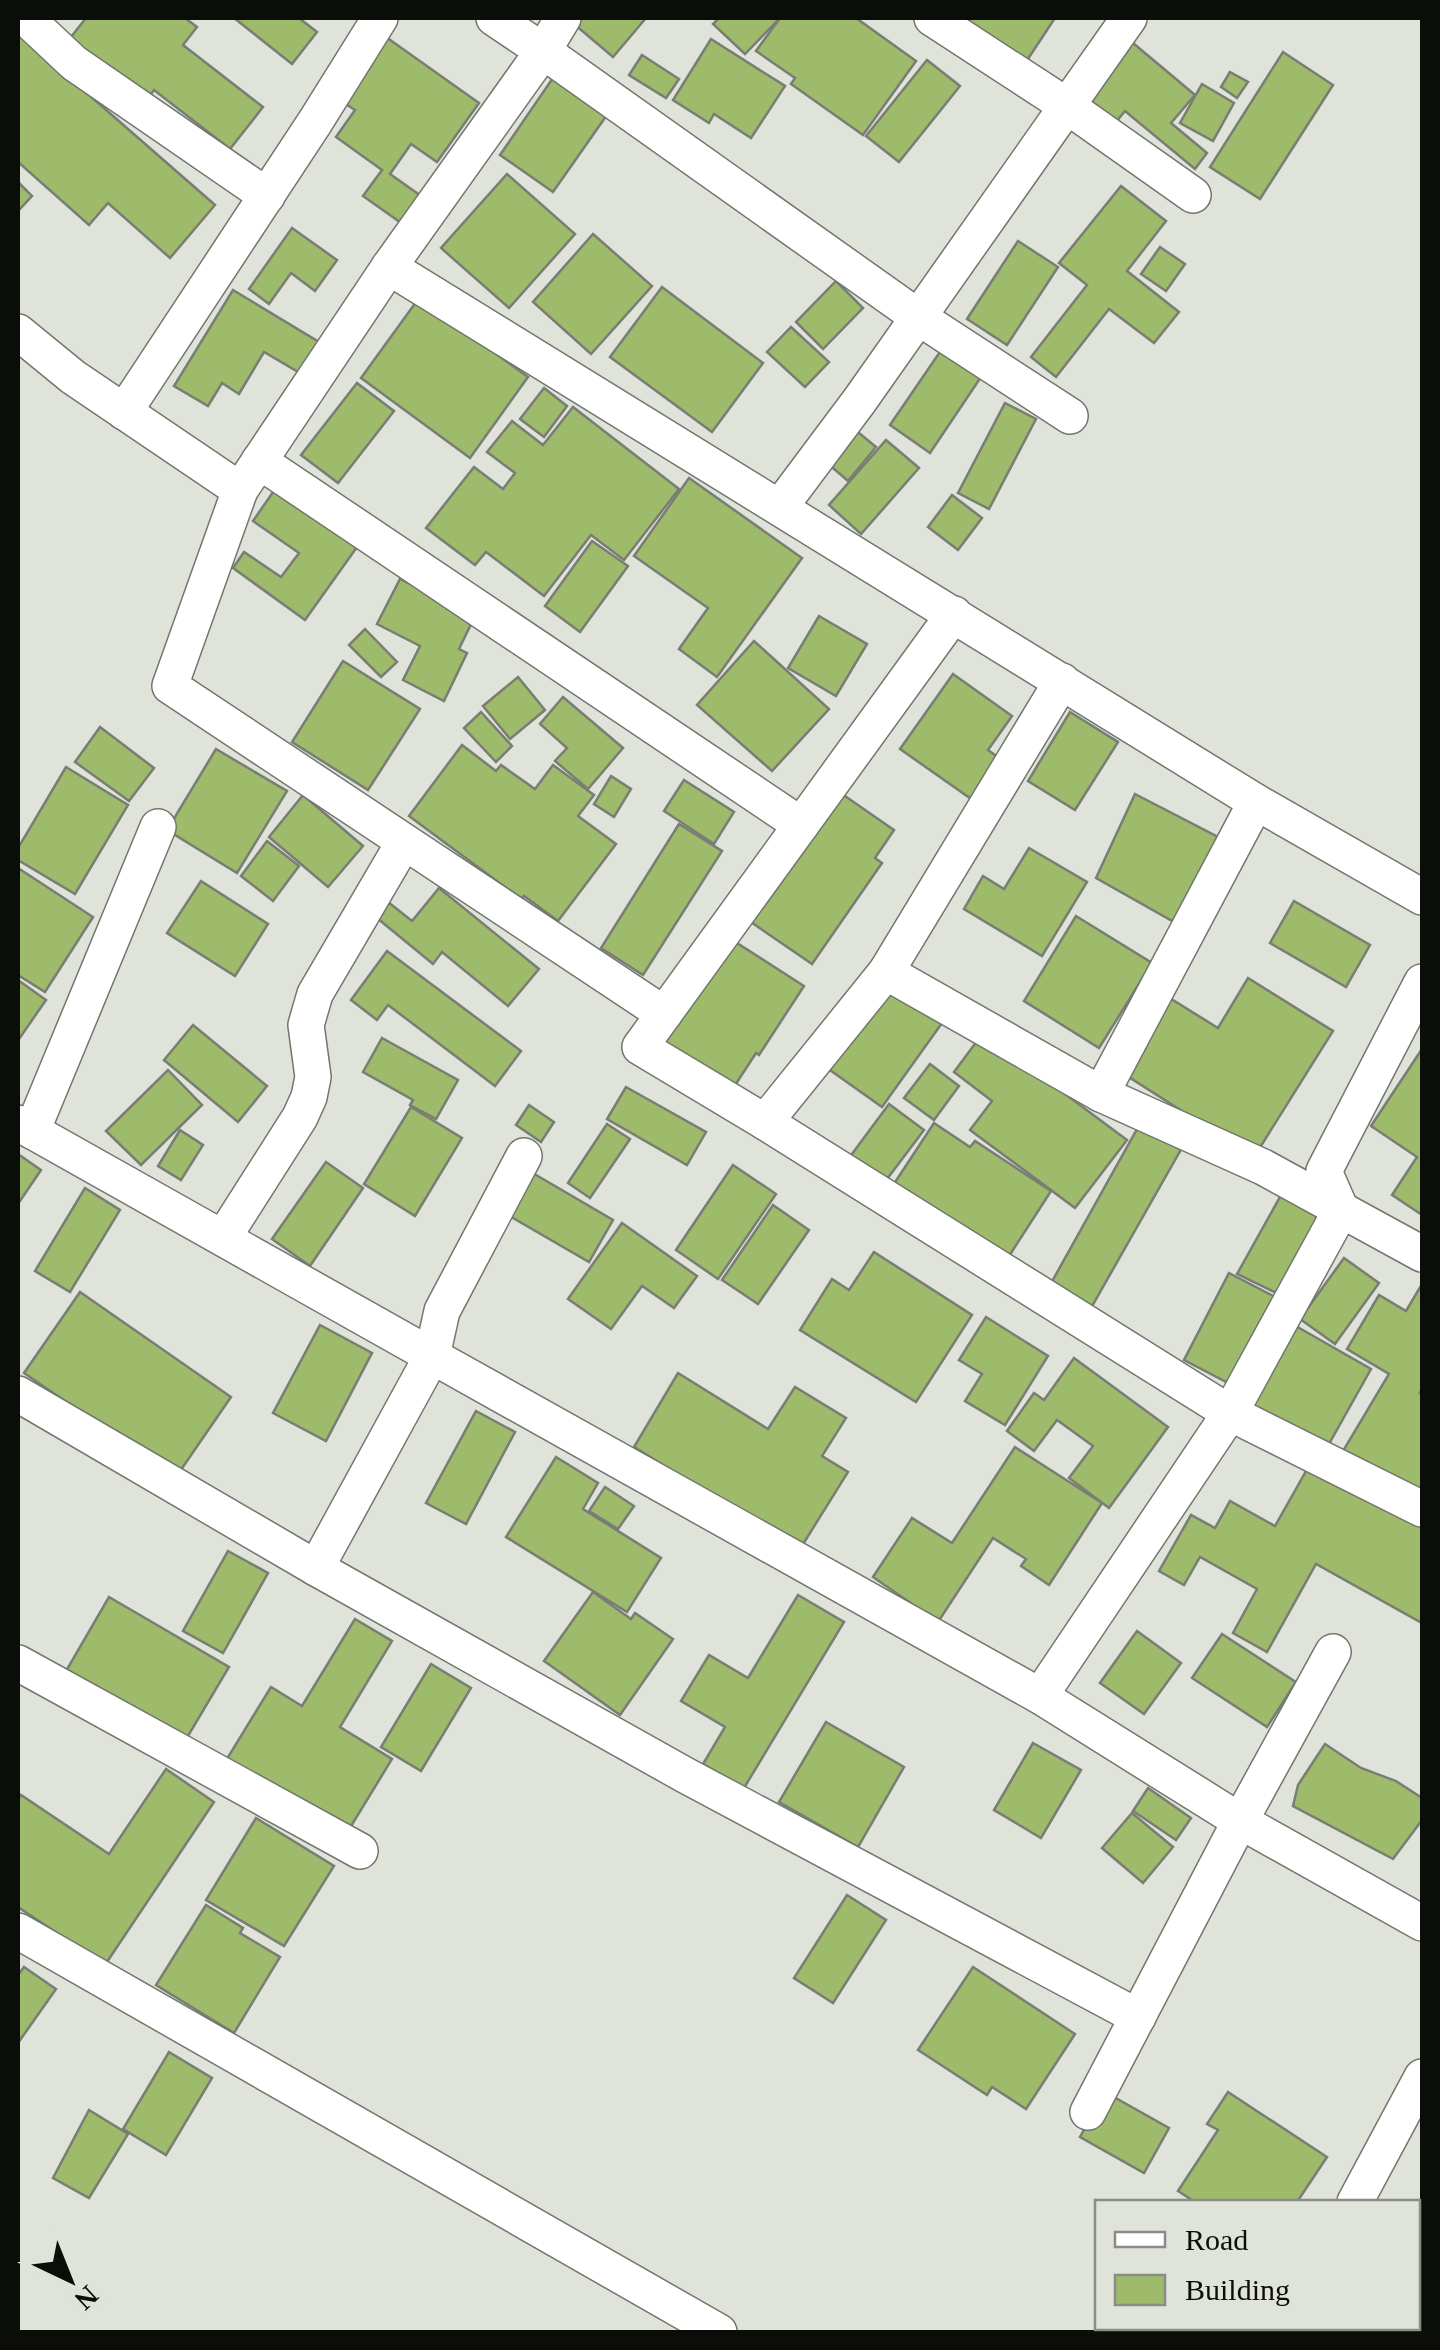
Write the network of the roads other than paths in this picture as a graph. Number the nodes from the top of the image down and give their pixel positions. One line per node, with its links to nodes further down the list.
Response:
1 (26, 18): 10 (street)
2 (380, 18): 10 (street)
3 (494, 18): 7 (street)
4 (563, 18): 7 (street)
5 (932, 18): 8 (street)
6 (1129, 18): 8 (street)
7 (543, 50): 11 (street); 12 (street)
8 (1067, 106): 9 (street); 12 (street)
9 (1192, 195)
10 (267, 196): 14 (street)
11 (389, 267): 16 (street); 17 (street)
12 (918, 318): 15 (street); 17 (street)
13 (18, 332): 14 (street)
14 (124, 412): 16 (street)
15 (1070, 416)
16 (250, 476): 21 (street); 23 (street)
17 (780, 507): 18 (street)
18 (954, 614): 19 (street); 21 (street)
19 (1062, 681): 20 (street); 25 (street)
20 (1256, 802): 24 (street); 28 (street)
21 (801, 825): 27 (street)
22 (158, 826): 30 (street)
23 (404, 842): 27 (street); 33 (street)
24 (1422, 898)
25 (886, 972): 28 (street); 29 (street)
26 (1422, 982): 32 (street)
27 (664, 1014): 29 (street)
28 (1101, 1094): 32 (street)
29 (764, 1122): 37 (street)
30 (24, 1126): 33 (street)
31 (524, 1156): 35 (street)
32 (1340, 1210): 34 (street); 37 (street)
33 (223, 1238): 35 (street)
34 (1422, 1254)
35 (432, 1356): 39 (street); 42 (street)
36 (18, 1394): 39 (street)
37 (1230, 1413): 38 (street); 42 (street)
38 (1422, 1509)
39 (316, 1568): 47 (street)
40 (1333, 1652): 43 (street)
41 (18, 1663): 44 (street)
42 (1040, 1696): 43 (street)
43 (1240, 1821): 45 (street); 47 (street)
44 (360, 1851)
45 (1422, 1923)
46 (18, 1931): 51 (street)
47 (1138, 2017): 49 (street)
48 (1422, 2077): 50 (street)
49 (1088, 2112)
50 (1356, 2200)
51 (719, 2332)

